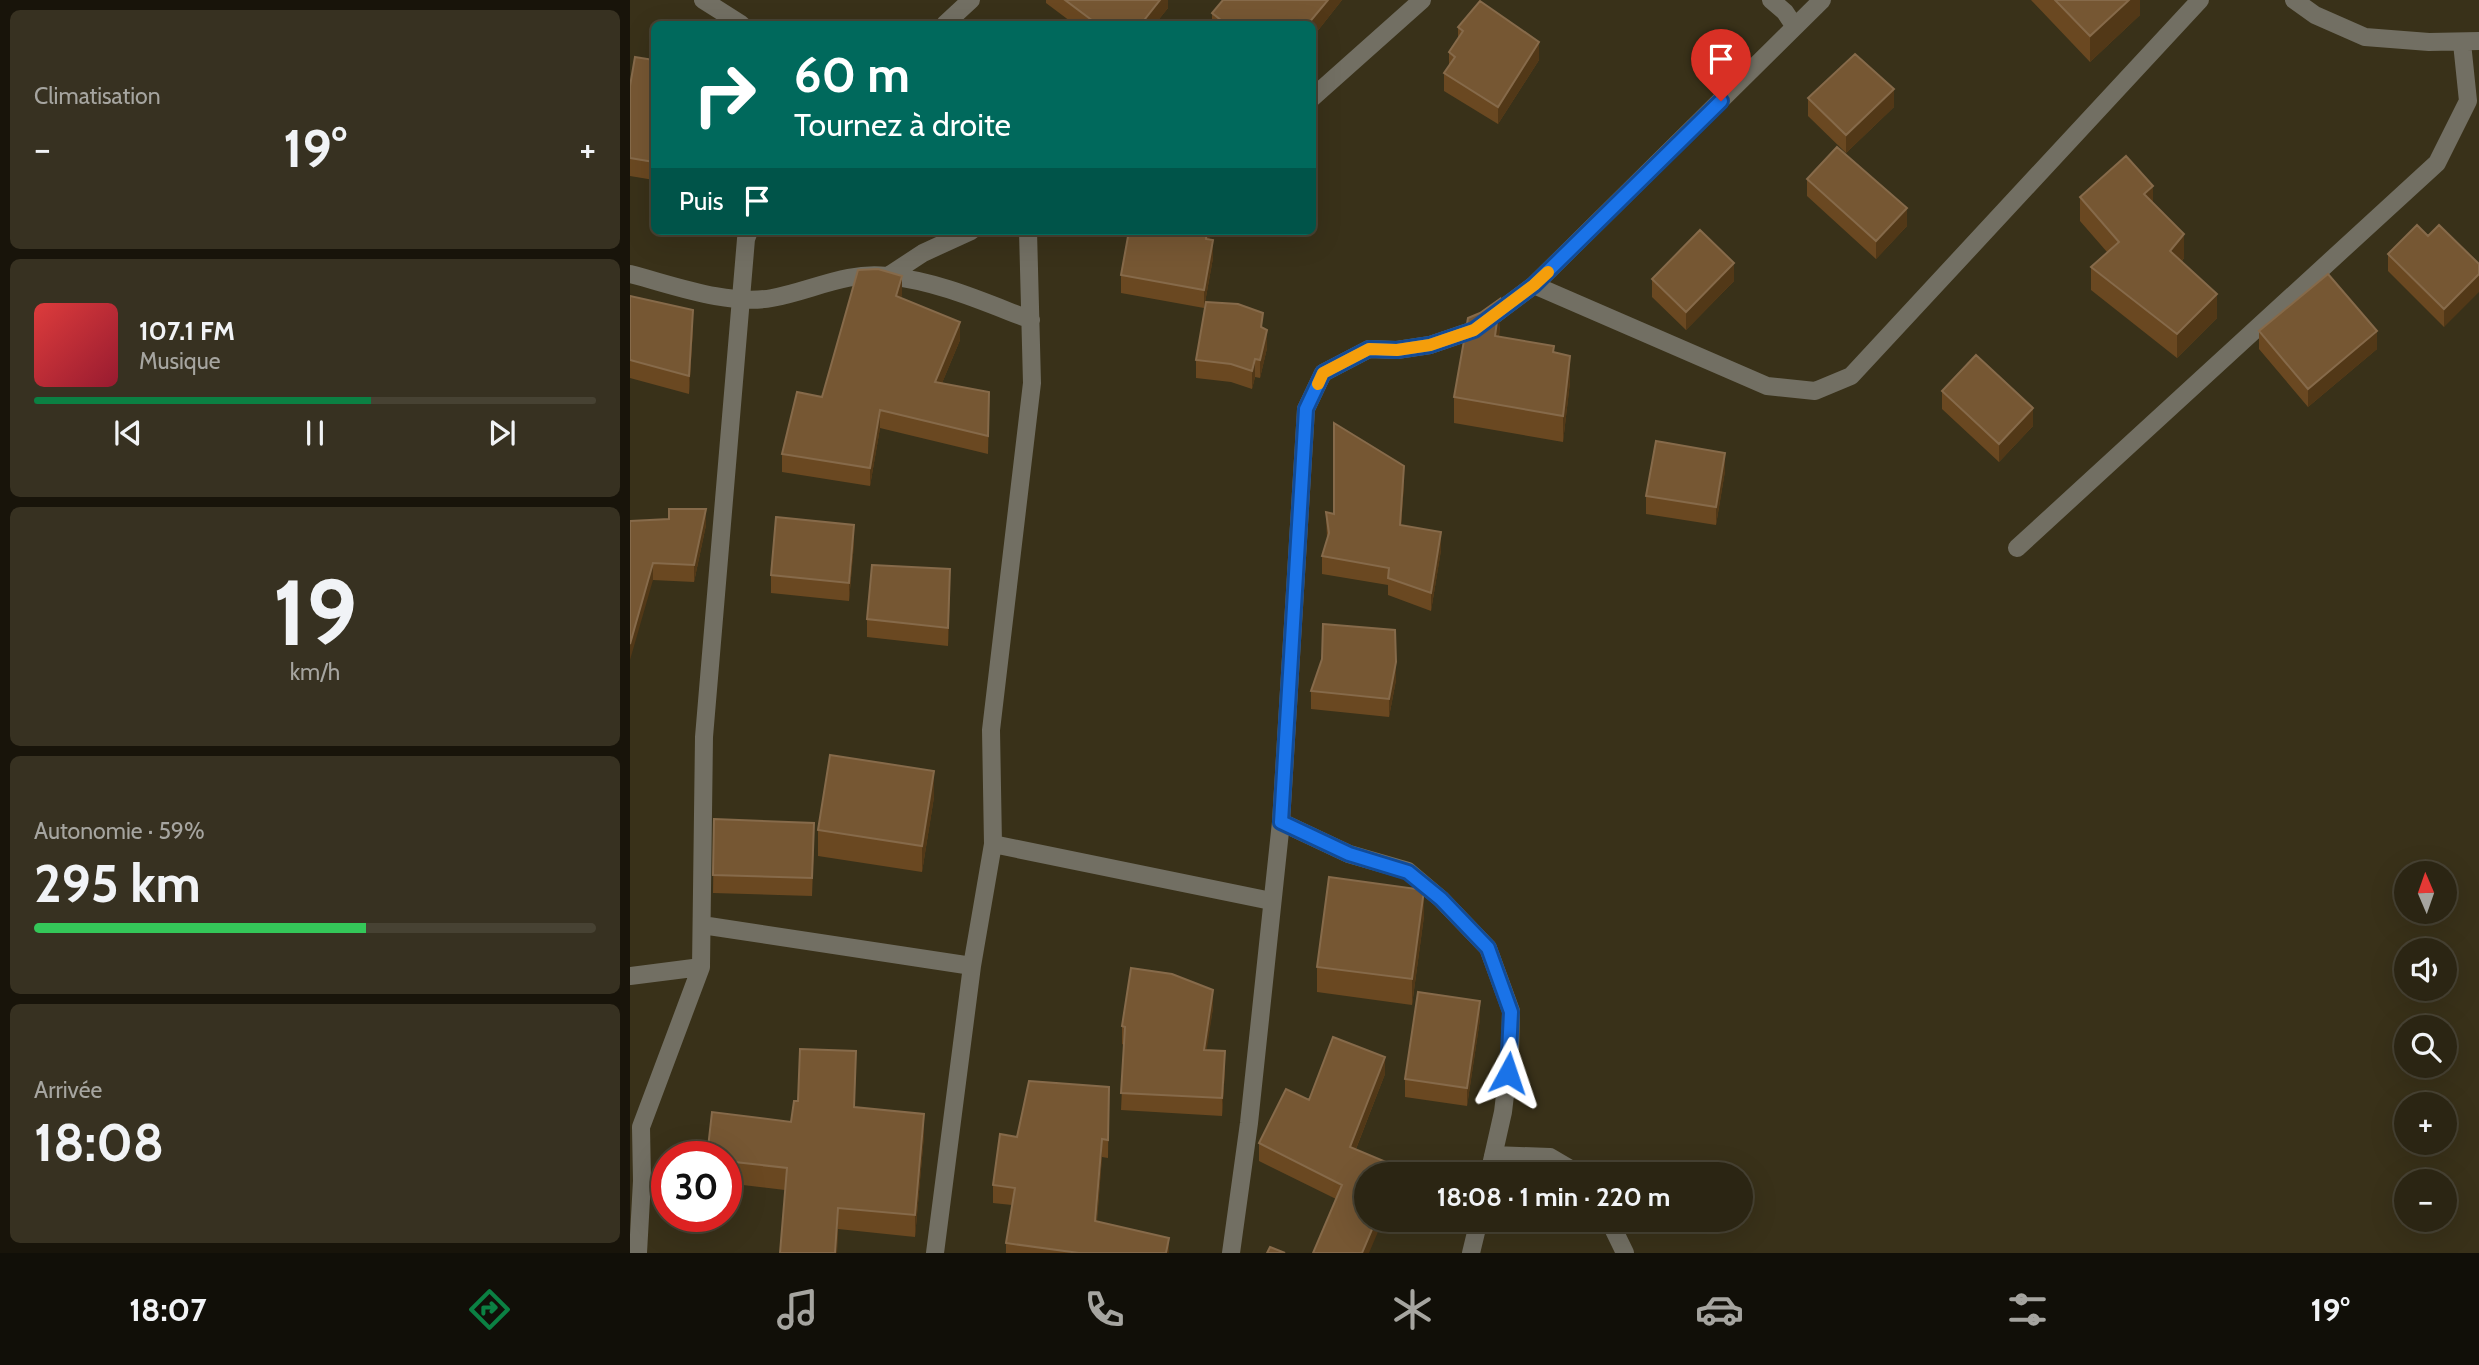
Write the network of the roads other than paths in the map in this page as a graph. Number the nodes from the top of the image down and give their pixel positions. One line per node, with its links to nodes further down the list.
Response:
1 (703, 0): 8 (street)
2 (971, 0): 9 (street)
3 (1422, 0): 12 (street)
4 (1771, 0): 10 (street)
5 (1822, 0): 10 (street)
6 (2200, 0): 18 (street)
7 (2294, 0): 11 (street)
8 (736, 21)
9 (952, 21)
10 (1795, 27): 18 (street)
11 (2471, 42): 21 (street)
12 (1316, 94)
13 (748, 235): 19 (street)
14 (962, 235): 17 (street)
15 (1028, 235): 20 (street)
16 (630, 274): 19 (street)
17 (888, 275): 19 (street); 20 (street)
18 (1534, 285): 22 (street)
19 (740, 300): 25 (street)
20 (1031, 320): 23 (street)
21 (2017, 548)
22 (1281, 822): 24 (street); 29 (street)
23 (993, 844): 24 (street); 26 (street)
24 (1271, 901): 36 (street)
25 (702, 925): 26 (street); 27 (street)
26 (972, 966): 35 (street)
27 (701, 967): 28 (street); 34 (street)
28 (630, 976)
29 (1493, 1155): 30 (street); 31 (street)
30 (1492, 1162)
31 (1559, 1162)
32 (1476, 1232): 37 (street)
33 (1615, 1232): 38 (street)
34 (638, 1253)
35 (935, 1253)
36 (1231, 1253)
37 (1471, 1253)
38 (1625, 1253)

